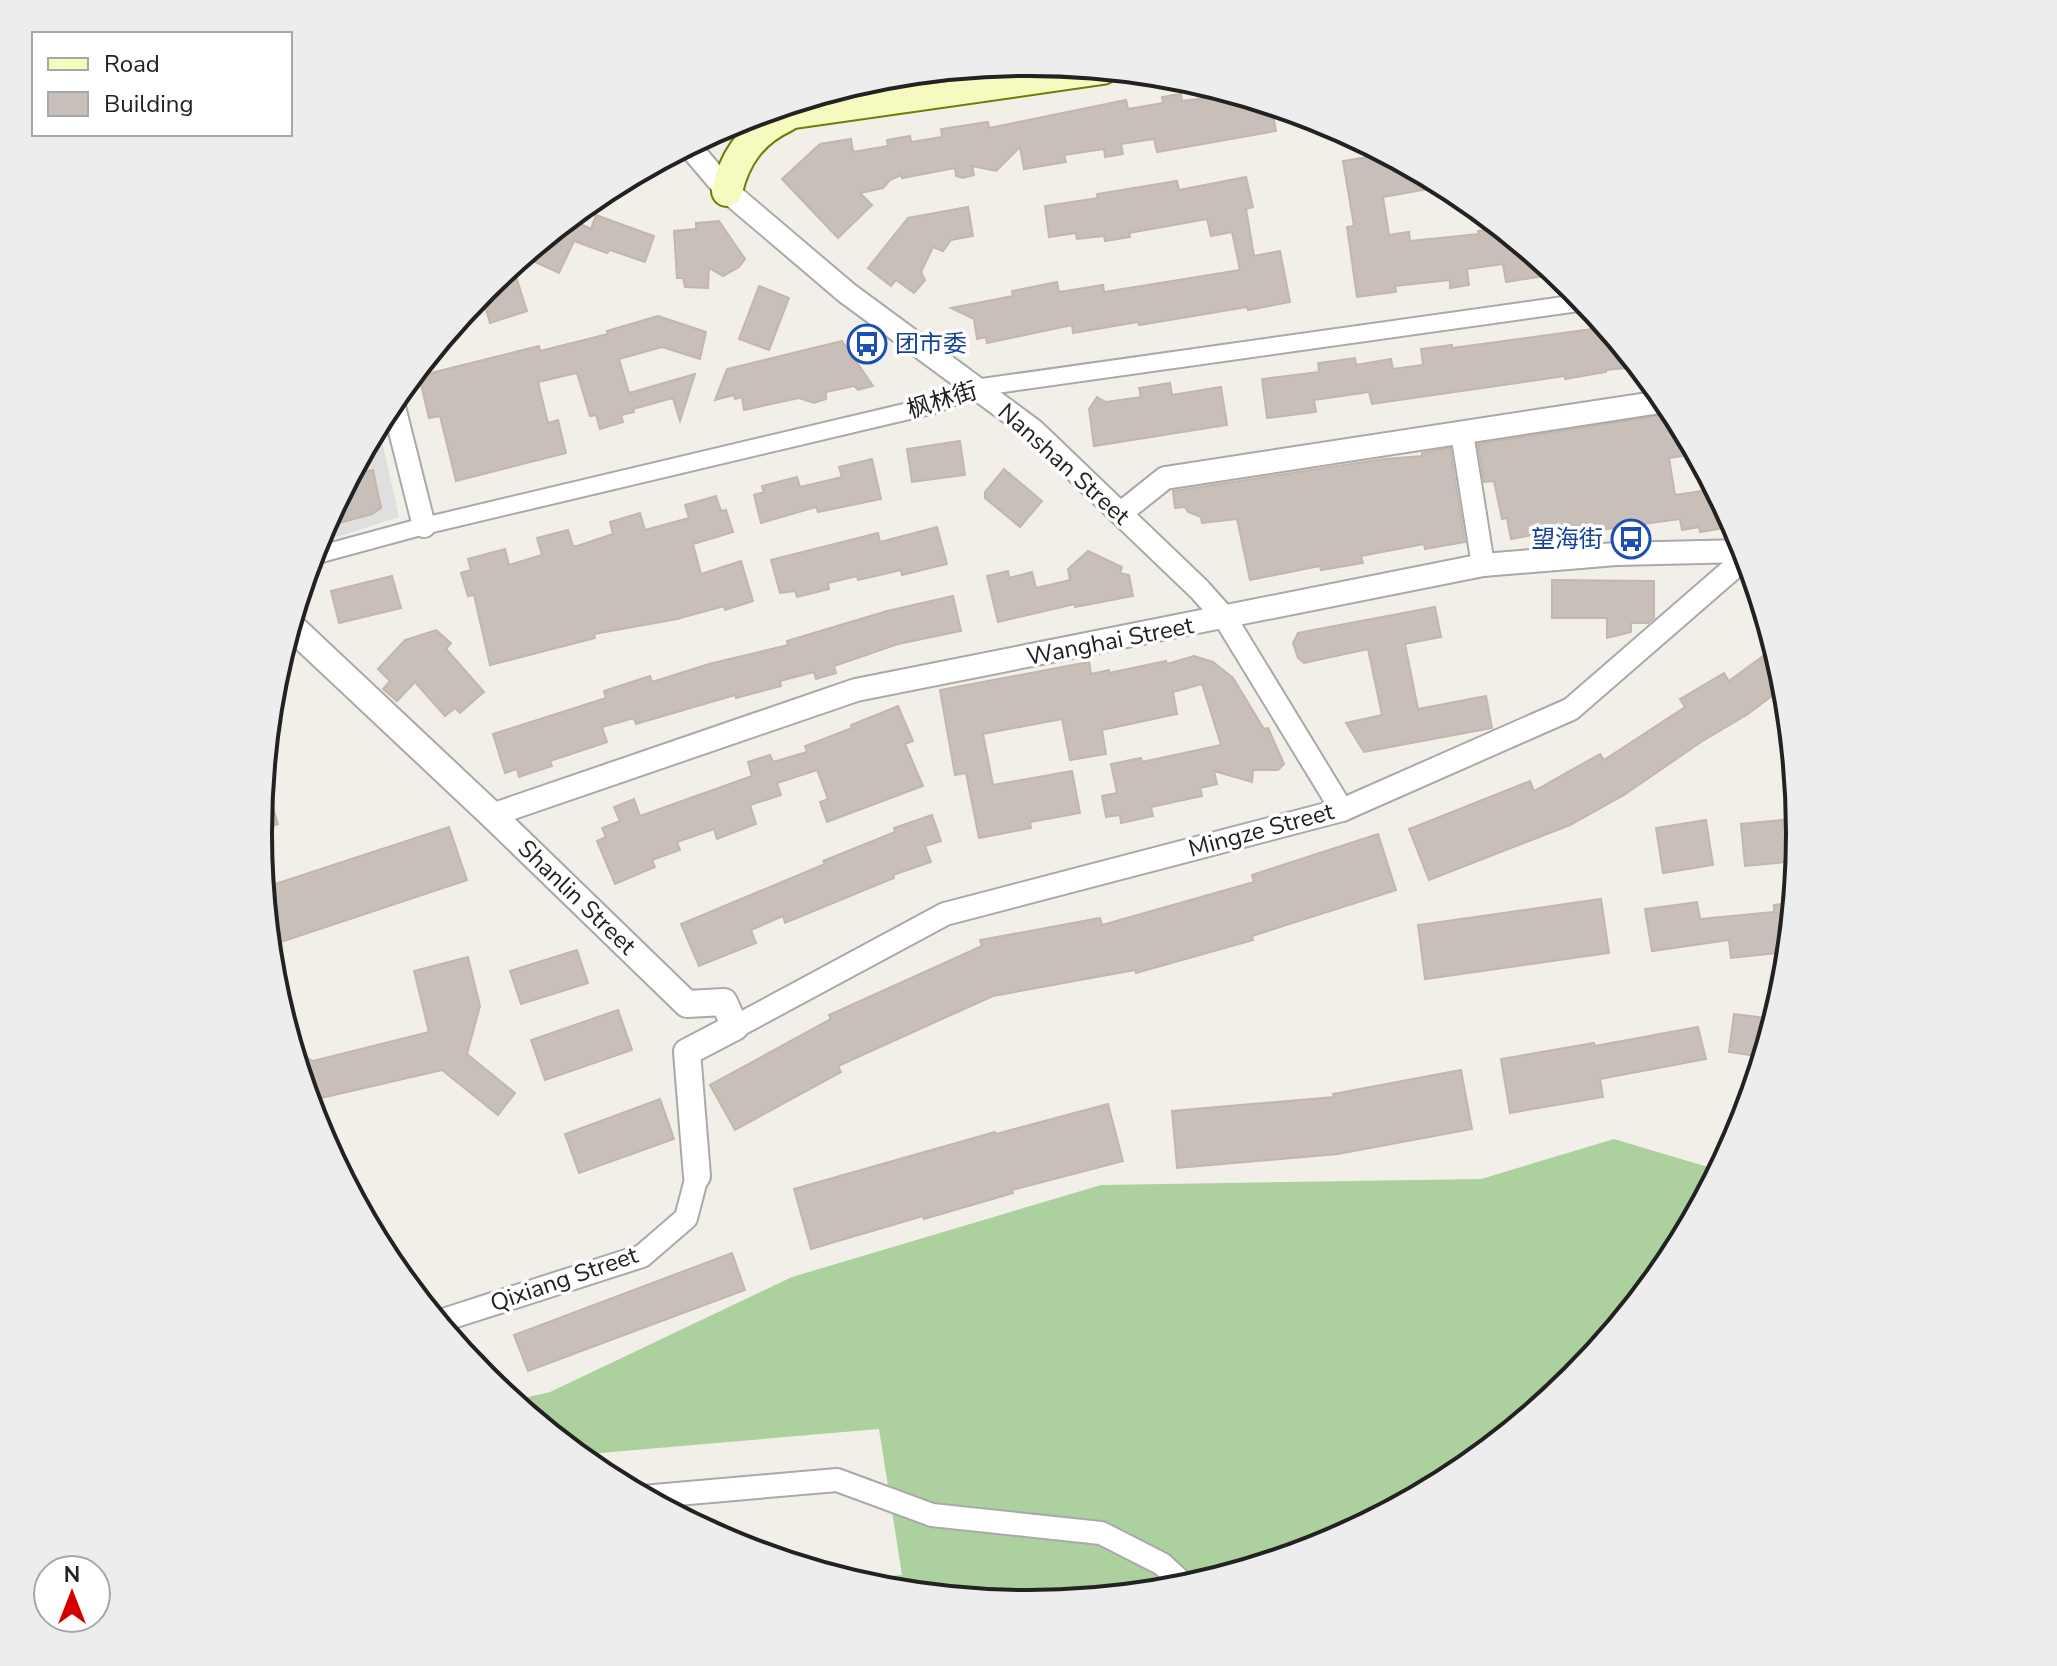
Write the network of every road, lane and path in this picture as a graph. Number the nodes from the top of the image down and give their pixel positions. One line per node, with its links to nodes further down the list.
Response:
1 (1008, 77): 2 (main road)
2 (917, 84)
3 (898, 88): 4 (main road)
4 (801, 111)
5 (792, 114): 7 (main road)
6 (695, 153): 7 (street, Nanshan Street)
7 (727, 191): 9 (street, Nanshan Street)
8 (1570, 304): 9 (street, 枫林街)
9 (975, 388): 13 (street, Nanshan Street); 14 (street, 枫林街)
10 (1652, 403): 12 (street)
11 (396, 416): 14 (street)
12 (1462, 433): 13 (street); 17 (street)
13 (1121, 513): 19 (street, Nanshan Street)
14 (424, 526): 16 (street, 枫林街)
15 (1731, 551): 17 (street, Wanghai Street)
16 (325, 553)
17 (1483, 565): 19 (street, Wanghai Street)
18 (1736, 566): 21 (street, Mingze Street)
19 (1225, 618): 21 (street, Nanshan Street); 22 (street, Wanghai Street)
20 (298, 633): 22 (street, Shanlin Street)
21 (1342, 810): 23 (street, Mingze Street)
22 (492, 815): 23 (street, Shanlin Street)
23 (735, 1027): 24 (street)
24 (697, 1176): 25 (street, Qixiang Street)
25 (448, 1318)
26 (662, 1495): 27 (street)
27 (1174, 1575)

